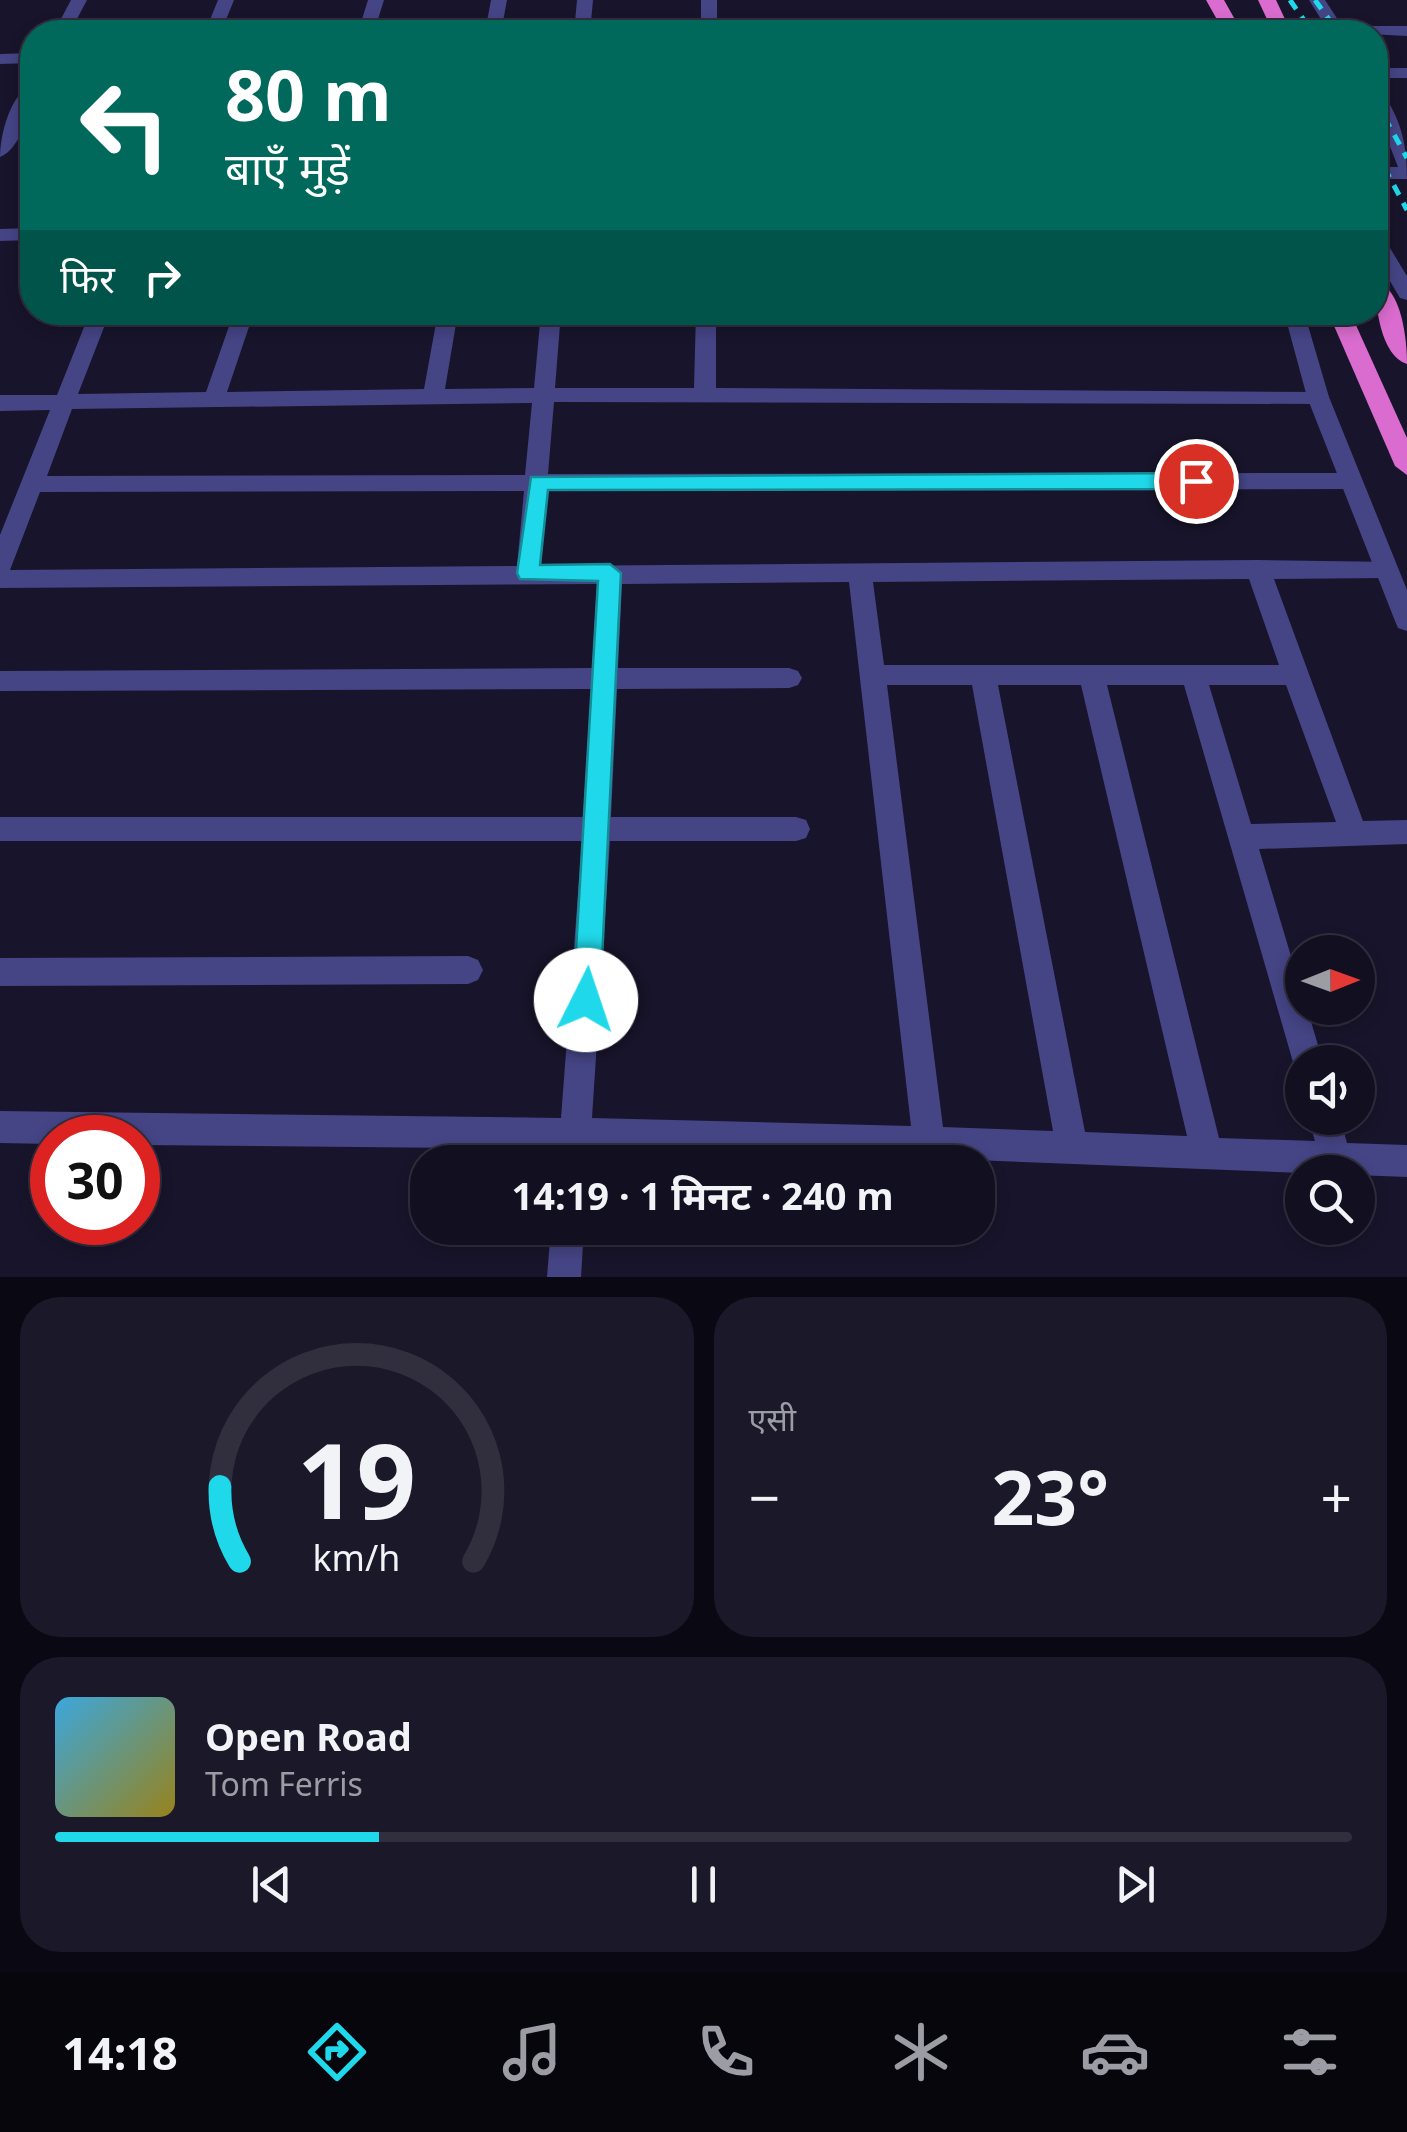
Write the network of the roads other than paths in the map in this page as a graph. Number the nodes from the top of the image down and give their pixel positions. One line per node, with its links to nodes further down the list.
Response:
1 (20, 113): 3 (street)
2 (1398, 115): 4 (street)
3 (0, 152)
4 (1407, 171)
5 (1388, 261): 6 (street)
6 (1407, 293)
7 (1388, 316): 15 (highway)
8 (95, 325): 21 (street)
9 (240, 325): 20 (street)
10 (446, 325): 18 (street)
11 (550, 325): 16 (street)
12 (706, 325): 17 (street)
13 (1298, 325): 19 (street)
14 (1345, 325): 23 (highway)
15 (1407, 356)
16 (544, 396): 17 (street); 18 (street); 25 (street)
17 (706, 396): 19 (street)
18 (433, 397): 20 (street)
19 (1318, 397): 24 (street)
20 (214, 400): 21 (street)
21 (64, 402): 22 (street); 26 (street)
22 (0, 403)
23 (1407, 466)
24 (1351, 481): 25 (street); 29 (street)
25 (539, 483): 26 (street); 32 (street)
26 (32, 484): 27 (street)
27 (10, 515): 28 (street)
28 (0, 565)
29 (1386, 569): 30 (street); 35 (street)
30 (1258, 570): 31 (street); 40 (street)
31 (860, 571): 33 (street); 38 (street)
32 (528, 573): 33 (street); 34 (street)
33 (610, 573): 42 (street)
34 (0, 579)
35 (1407, 621)
36 (1090, 674): 37 (street); 39 (street); 59 (street)
37 (1193, 674): 40 (street); 49 (street)
38 (872, 675): 39 (street); 54 (street)
39 (983, 675): 58 (street)
40 (1295, 675): 48 (street)
41 (789, 678): 42 (street)
42 (604, 679): 43 (street); 46 (street)
43 (0, 681)
44 (0, 829): 46 (street)
45 (796, 829): 46 (street)
46 (593, 830): 56 (street)
47 (1407, 832): 48 (street)
48 (1354, 833): 49 (street)
49 (1241, 838): 52 (street)
50 (468, 970): 51 (street)
51 (0, 972)
52 (1303, 1045)
53 (0, 1128): 55 (street)
54 (929, 1142): 57 (street); 58 (street)
55 (488, 1145)
56 (574, 1145)
57 (752, 1145)
58 (1072, 1148): 59 (street)
59 (1207, 1153): 60 (street)
60 (1285, 1156)
61 (1375, 1160): 62 (street)
62 (1407, 1161)
63 (567, 1245): 64 (street)
64 (564, 1277)

